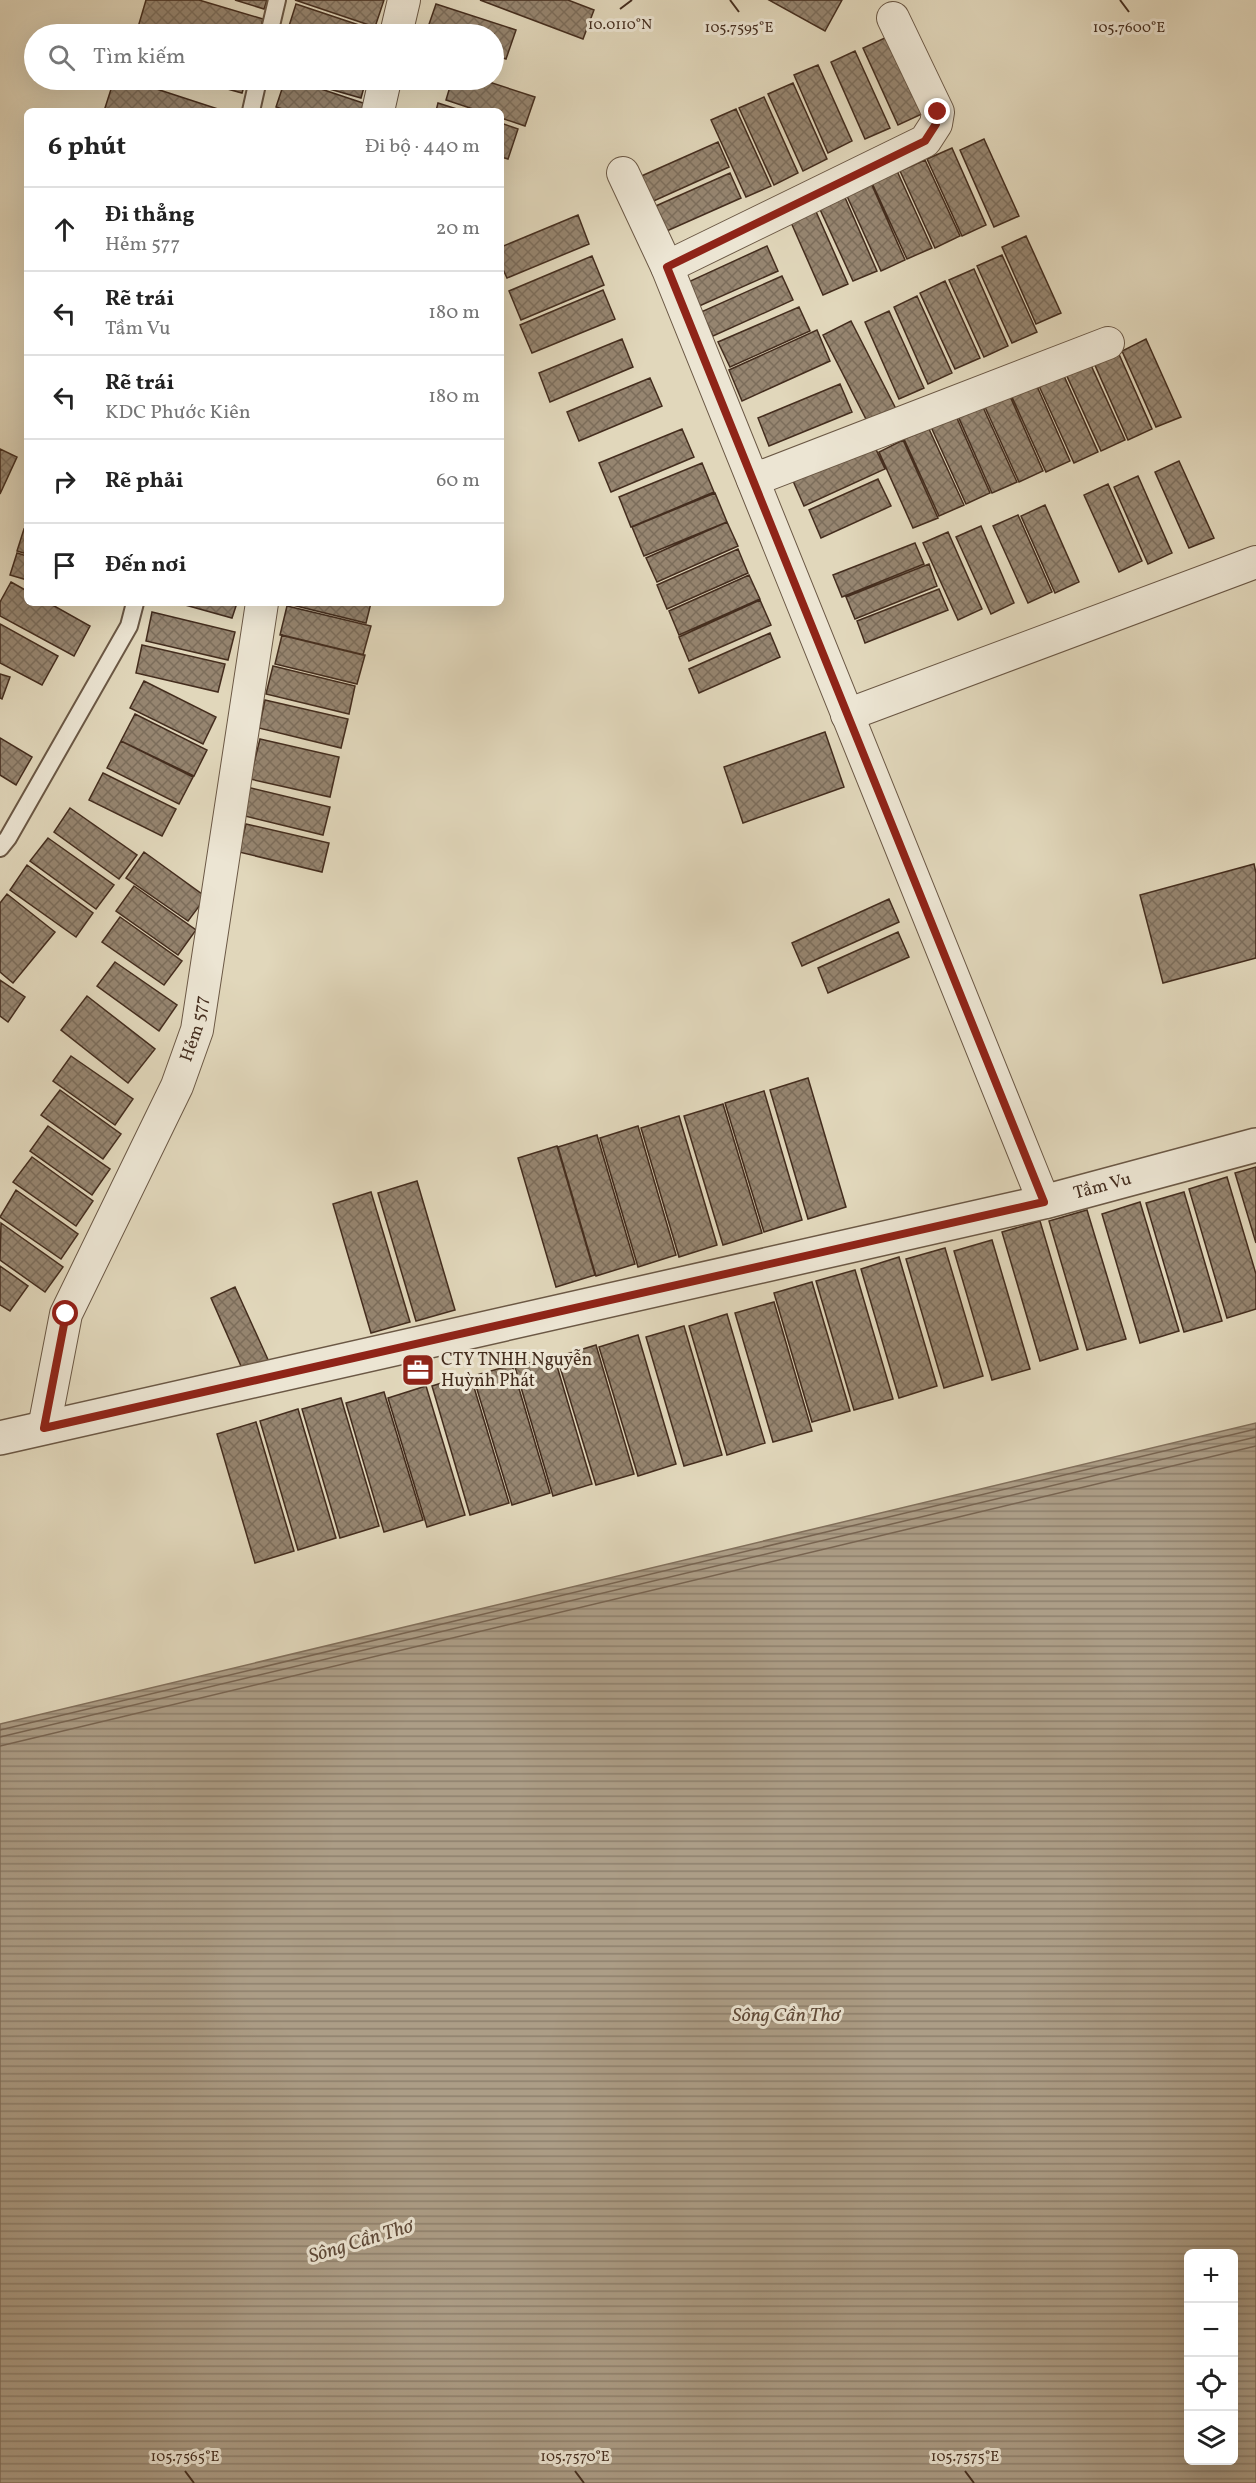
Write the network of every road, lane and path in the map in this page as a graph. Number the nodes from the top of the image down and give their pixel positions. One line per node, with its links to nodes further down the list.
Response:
1 (277, 0): 4 (lane)
2 (404, 0): 5 (street)
3 (893, 18): 11 (street)
4 (271, 24)
5 (398, 24)
6 (256, 90): 8 (lane)
7 (383, 90): 9 (street)
8 (252, 108)
9 (379, 108)
10 (623, 173): 11 (street)
11 (667, 267): 13 (street)
12 (1108, 343): 13 (street)
13 (753, 480): 17 (street)
14 (1256, 562): 17 (street)
15 (134, 606): 18 (lane)
16 (262, 606): 21 (street, Hẻm 577)
17 (848, 715): 20 (street)
18 (0, 848)
19 (1256, 1145): 20 (street, Tầm Vu)
20 (1044, 1202): 21 (street, Tầm Vu)
21 (44, 1428): 22 (street, Tầm Vu)
22 (0, 1438)

